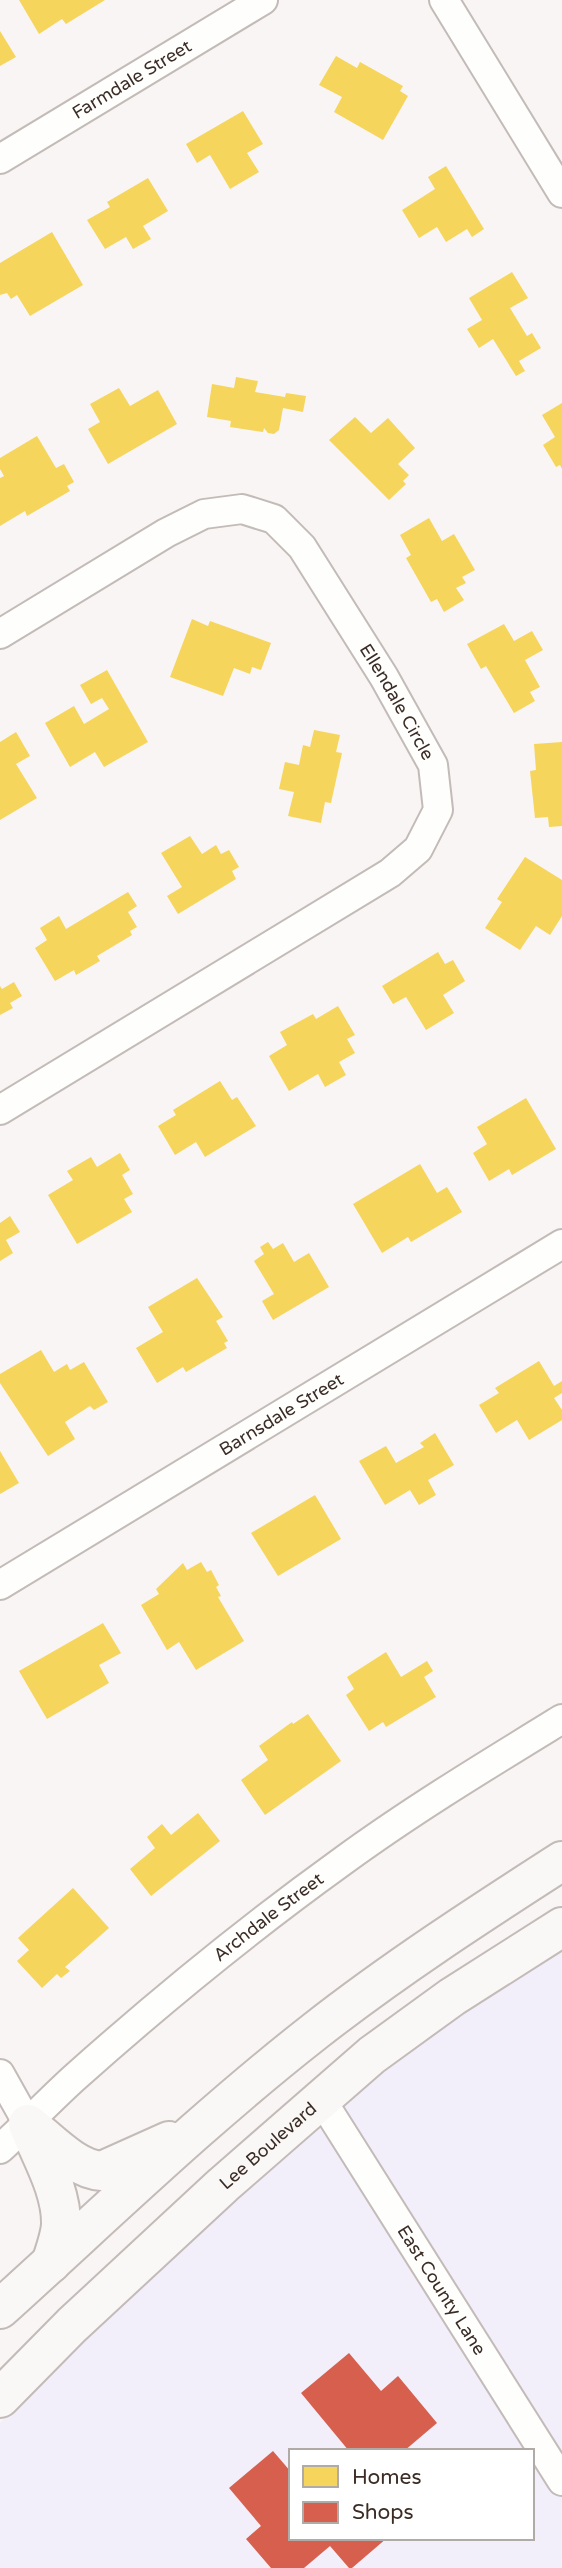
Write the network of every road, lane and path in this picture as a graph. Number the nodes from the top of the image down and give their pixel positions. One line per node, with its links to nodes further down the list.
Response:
1 (263, 0): 3 (street, Farmdale Street)
2 (444, 0): 4 (street)
3 (0, 159)
4 (562, 193)
5 (0, 634): 6 (street, Ellendale Circle)
6 (0, 1110)
7 (562, 1244): 8 (street, Barnsdale Street)
8 (0, 1586)
9 (562, 1719): 15 (street, Archdale Street)
10 (562, 1860): 12 (main road)
11 (562, 1927): 14 (main road, Lee Boulevard)
12 (286, 2054): 14 (main road); 16 (main road)
13 (0, 2074): 15 (street)
14 (321, 2099): 20 (main road, Lee Boulevard); 21 (street, East County Lane)
15 (27, 2123): 16 (main road); 17 (street, Archdale Street); 18 (main road)
16 (200, 2128): 18 (main road)
17 (0, 2149)
18 (51, 2263): 19 (main road)
19 (0, 2309)
20 (0, 2398)
21 (562, 2481)

